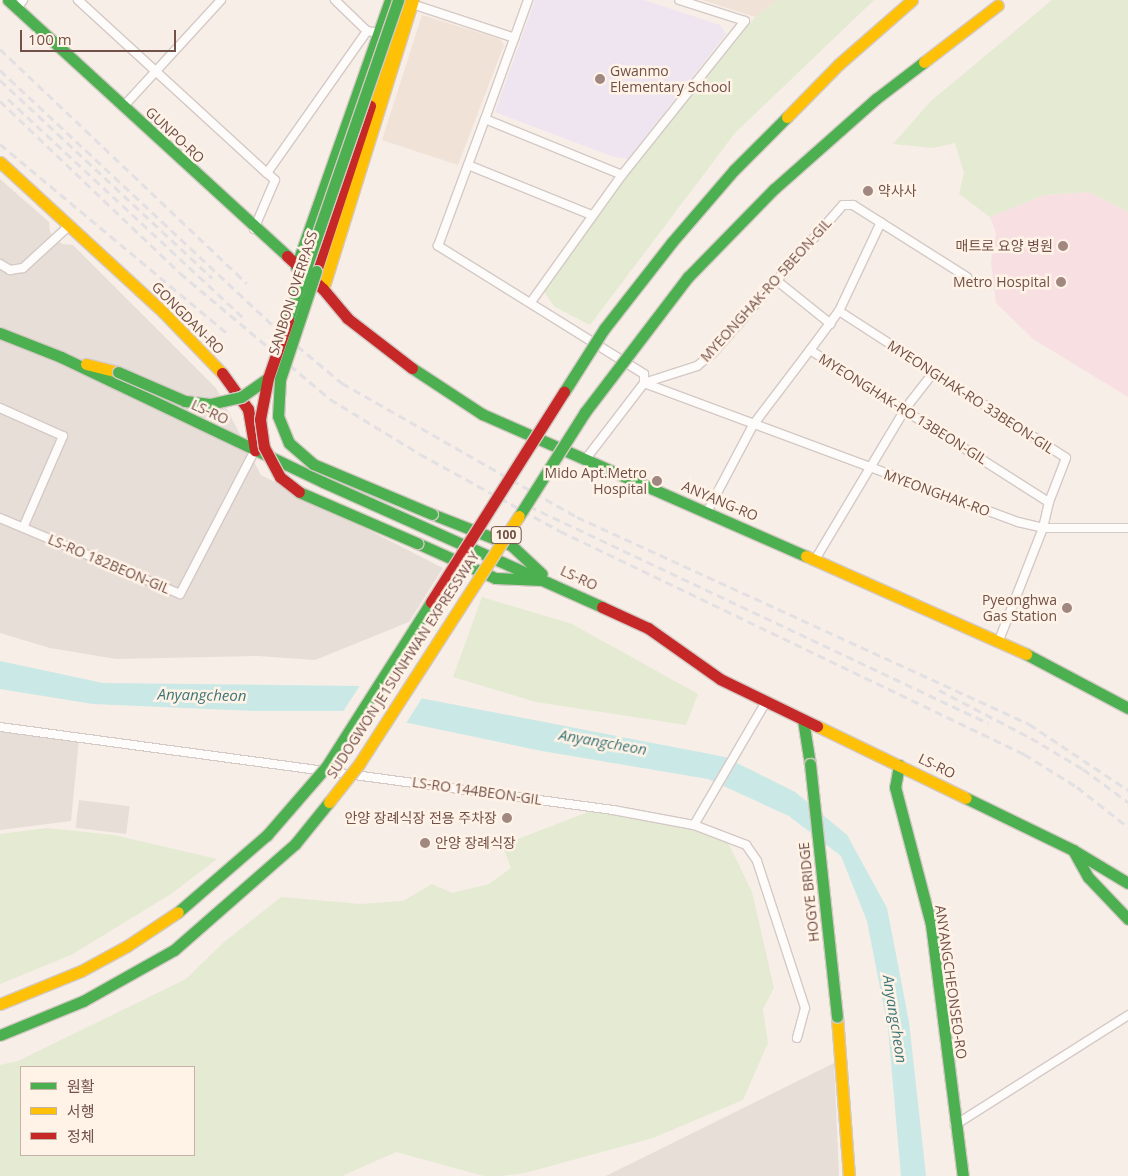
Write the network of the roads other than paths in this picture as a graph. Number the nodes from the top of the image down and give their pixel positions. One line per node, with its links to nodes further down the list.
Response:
1 (78, 0): 17 (street)
2 (220, 0): 17 (street)
3 (335, 0): 14 (street)
4 (390, 0): 15 (main road)
5 (398, 0): 40 (main road, bridge)
6 (528, 0): 16 (street)
7 (679, 0): 13 (street)
8 (709, 0): 13 (street)
9 (912, 0): 66 (main road, SUDOGWON JE1SUNHWAN EXPRESSWAY / 100, bridge)
10 (410, 1): 16 (street); 32 (main road); 55 (main road, SANBON OVERPASS, bridge)
11 (16, 2): 18 (main road, GUNPO-RO)
12 (998, 5): 68 (main road, SUDOGWON JE1SUNHWAN EXPRESSWAY / 100, bridge)
13 (706, 9): 23 (street)
14 (367, 32): 15 (street); 22 (street)
15 (379, 33): 29 (main road)
16 (515, 38): 19 (street)
17 (154, 72): 18 (street); 22 (street)
18 (123, 107): 27 (main road, GUNPO-RO)
19 (485, 119): 21 (street); 23 (street)
20 (0, 162): 26 (main road, GONGDAN-RO)
21 (468, 165): 24 (street); 33 (street)
22 (266, 173): 27 (street)
23 (622, 175): 24 (street)
24 (592, 215): 33 (street)
25 (881, 222): 30 (street, MYEONGHAK-RO 5BEON-GIL); 31 (street, MYEONGHAK-RO 5BEON-GIL); 34 (street)
26 (70, 225): 28 (street); 45 (main road, GONGDAN-RO)
27 (254, 228): 29 (main road, GUNPO-RO)
28 (0, 264)
29 (296, 267): 32 (main road, GUNPO-RO)
30 (968, 277)
31 (776, 280): 35 (street); 41 (street, MYEONGHAK-RO 5BEON-GIL)
32 (323, 289): 46 (main road, ANYANG-RO)
33 (531, 302): 41 (street)
34 (839, 311): 35 (street); 39 (street, MYEONGHAK-RO 33BEON-GIL)
35 (831, 324): 37 (street)
36 (0, 333): 38 (main road, LS-RO)
37 (810, 350): 43 (street, MYEONGHAK-RO 13BEON-GIL); 44 (street, MYEONGHAK-RO 13BEON-GIL)
38 (61, 357): 40 (main road, bridge); 45 (main road, LS-RO)
39 (933, 373): 43 (street); 48 (street, MYEONGHAK-RO 33BEON-GIL)
40 (268, 378): 55 (main road, bridge)
41 (644, 383): 44 (street, MYEONGHAK-RO); 46 (street)
42 (0, 408): 51 (street)
43 (905, 409): 47 (street); 48 (street, MYEONGHAK-RO 13BEON-GIL)
44 (753, 425): 47 (street, MYEONGHAK-RO); 49 (street)
45 (255, 450): 51 (street, LS-RO 182BEON-GIL); 55 (main road, LS-RO)
46 (585, 460): 49 (main road, ANYANG-RO)
47 (870, 468): 52 (street, MYEONGHAK-RO); 54 (street)
48 (1049, 502): 52 (street, MYEONGHAK-RO 33BEON-GIL)
49 (707, 512): 54 (main road, ANYANG-RO)
50 (0, 518): 51 (street, LS-RO 182BEON-GIL)
51 (23, 528)
52 (1044, 528): 53 (street, MYEONGHAK-RO); 56 (street, MYEONGHAK-RO 33BEON-GIL)
53 (1128, 528)
54 (816, 558): 56 (main road, ANYANG-RO)
55 (548, 581): 57 (main road, LS-RO)
56 (999, 640): 58 (main road, ANYANG-RO)
57 (766, 702): 59 (main road, LS-RO); 62 (street)
58 (1128, 708)
59 (803, 720): 61 (main road, LS-RO); 71 (main road, HOGYE BRIDGE, bridge)
60 (0, 727): 62 (street, LS-RO 144BEON-GIL)
61 (898, 765): 63 (main road, LS-RO); 70 (main road, ANYANGCHEONSEO-RO)
62 (694, 825): 69 (street, LS-RO 144BEON-GIL)
63 (1073, 850): 64 (main road, LS-RO); 65 (main road)
64 (1128, 882)
65 (1128, 919)
66 (0, 1004)
67 (1128, 1015): 70 (street)
68 (0, 1035)
69 (797, 1038)
70 (955, 1125): 72 (main road, ANYANGCHEONSEO-RO)
71 (849, 1176)
72 (963, 1176)

